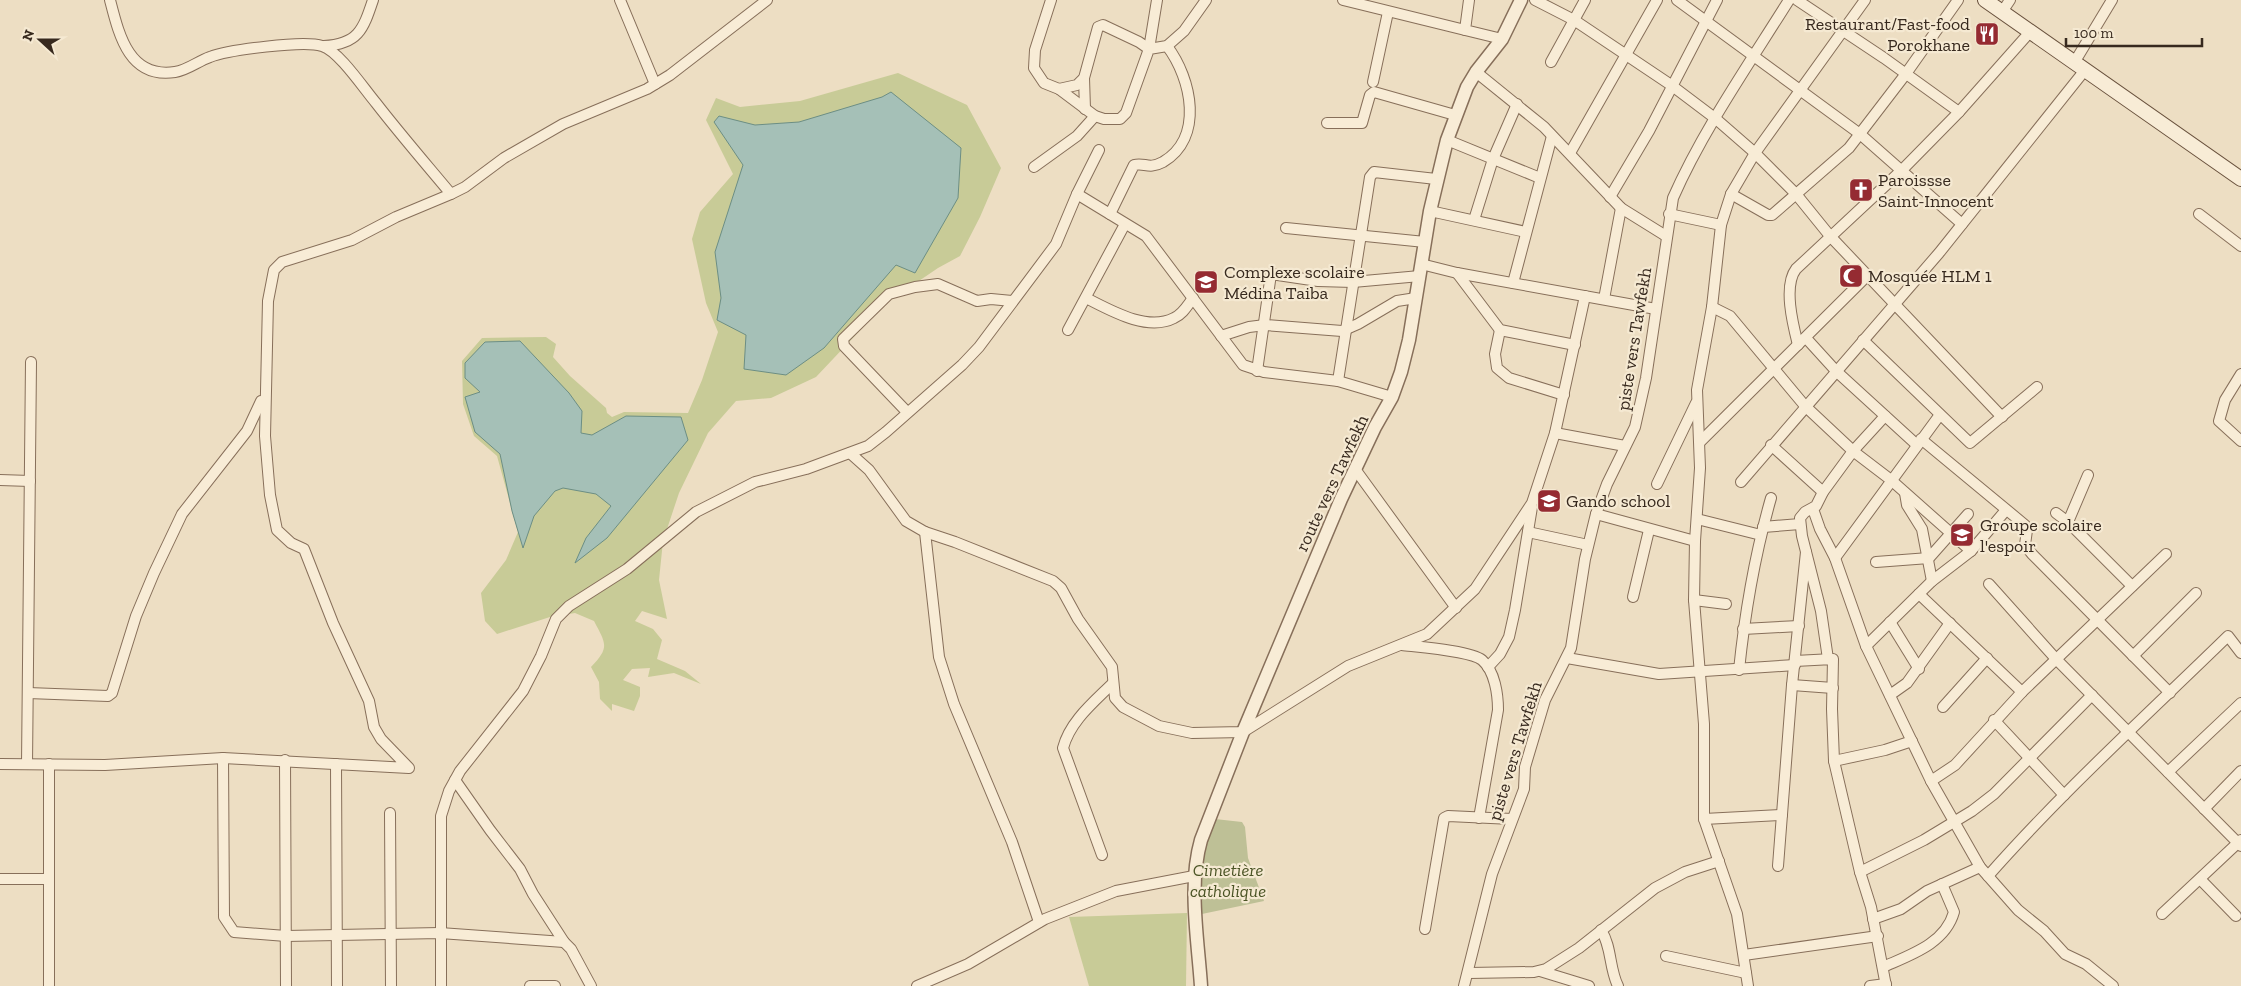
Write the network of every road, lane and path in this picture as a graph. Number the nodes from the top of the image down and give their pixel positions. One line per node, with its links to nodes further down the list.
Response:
1 (110, 0): 34 (street)
2 (373, 0): 33 (street)
3 (620, 0): 46 (street)
4 (767, 0): 46 (street)
5 (1051, 0): 49 (street)
6 (1157, 0): 36 (street)
7 (1206, 0): 35 (street)
8 (1343, 0): 24 (street)
9 (1379, 0): 24 (street)
10 (1469, 0): 29 (street)
11 (1522, 0): 32 (street, route vers Tawfekh)
12 (1535, 0): 27 (street)
13 (1585, 0): 27 (street)
14 (1657, 0): 37 (street)
15 (1677, 0): 28 (street)
16 (1717, 0): 28 (street)
17 (1789, 0): 38 (street, piste vers Tawfekh)
18 (1797, 0): 30 (street)
19 (1865, 0): 30 (street)
20 (1958, 0): 43 (street)
21 (1985, 0): 26 (main road)
22 (2010, 0): 26 (street)
23 (2112, 0): 41 (street)
24 (1371, 8): 25 (street)
25 (1388, 12): 29 (street); 45 (street)
26 (2002, 12): 31 (main road)
27 (1574, 20): 37 (street); 39 (street)
28 (1706, 20): 38 (street); 47 (street)
29 (1465, 30): 32 (street)
30 (1842, 32): 43 (street); 48 (street)
31 (2030, 32): 41 (main road); 52 (street)
32 (1502, 38): 42 (street, route vers Tawfekh)
33 (348, 42): 34 (street); 40 (street)
34 (324, 46): 40 (street)
35 (1167, 46): 36 (street); 76 (street)
36 (1149, 49): 44 (street); 54 (street)
37 (1626, 54): 47 (street); 61 (street)
38 (1754, 55): 48 (street); 55 (street, piste vers Tawfekh)
39 (1551, 62)
40 (345, 64): 69 (street)
41 (2079, 66): 68 (main road); 81 (street)
42 (1476, 72): 50 (street); 53 (street, route vers Tawfekh)
43 (1905, 75): 52 (street); 57 (street)
44 (1084, 78): 49 (street); 51 (street)
45 (1373, 82)
46 (655, 84): 69 (street)
47 (1671, 85): 55 (street); 73 (street)
48 (1800, 88): 57 (street); 62 (street)
49 (1059, 89): 51 (street)
50 (1517, 104): 58 (street); 63 (street)
51 (1085, 109): 54 (street)
52 (1959, 112): 65 (street)
53 (1456, 115): 56 (street); 59 (street, route vers Tawfekh)
54 (1095, 116): 64 (street)
55 (1716, 119): 62 (street); 77 (street, piste vers Tawfekh)
56 (1327, 123)
57 (1860, 134): 65 (street); 72 (street)
58 (1552, 136): 61 (street); 66 (street)
59 (1447, 140): 63 (street); 67 (street, route vers Tawfekh)
60 (1099, 150): 70 (street)
61 (1570, 153): 73 (street)
62 (1755, 153): 71 (street); 72 (street)
63 (1493, 159): 66 (street); 79 (street)
64 (1034, 167)
65 (1902, 170): 81 (street); 87 (street)
66 (1540, 178): 84 (street)
67 (1436, 179): 75 (street, route vers Tawfekh); 85 (street)
68 (2241, 179)
69 (450, 194): 119 (street)
70 (1077, 194): 76 (street); 100 (street)
71 (1731, 194): 72 (street); 82 (street)
72 (1796, 194): 87 (street)
73 (1610, 197): 74 (street)
74 (1621, 208): 86 (street); 99 (street)
75 (1430, 210): 79 (street); 88 (street, route vers Tawfekh)
76 (1110, 214): 80 (street)
77 (1669, 214): 82 (street); 86 (street, piste vers Tawfekh)
78 (2199, 214): 89 (street)
79 (1474, 220): 84 (street)
80 (1125, 224): 96 (street); 97 (street)
81 (1962, 224): 101 (street)
82 (1721, 225): 102 (street)
83 (1286, 228): 85 (street)
84 (1526, 232): 94 (street)
85 (1361, 236): 88 (street); 93 (street)
86 (1666, 236): 103 (street, piste vers Tawfekh)
87 (1830, 236): 92 (street); 110 (street)
88 (1425, 242): 90 (street, route vers Tawfekh)
89 (2241, 246)
90 (1421, 270): 91 (street); 93 (street); 98 (street, route vers Tawfekh)
91 (1457, 273): 94 (street); 107 (street)
92 (1867, 276): 101 (street); 110 (street)
93 (1353, 282): 104 (street); 105 (street)
94 (1513, 283): 95 (street)
95 (1585, 296): 99 (street); 111 (street)
96 (1086, 298): 97 (street); 106 (street)
97 (1193, 298): 108 (street)
98 (1416, 298): 105 (street); 121 (street, route vers Tawfekh)
99 (1604, 299): 103 (street)
100 (1012, 301): 124 (street); 124 (street)
101 (1894, 303): 109 (street); 127 (street)
102 (1712, 307): 113 (street); 122 (street)
103 (1656, 310): 133 (street, piste vers Tawfekh)
104 (1265, 325): 105 (street); 108 (street); 114 (street)
105 (1346, 329): 117 (street)
106 (1068, 330)
107 (1500, 330): 111 (street); 120 (street)
108 (1220, 336): 114 (street)
109 (1863, 340): 115 (street); 126 (street)
110 (1802, 342): 113 (street); 115 (street)
111 (1575, 344): 120 (street)
112 (31, 362): 140 (street)
113 (1775, 368): 123 (street); 130 (street)
114 (1257, 371): 117 (street)
115 (1836, 371): 123 (street); 125 (street)
116 (2241, 374): 129 (street)
117 (1338, 381): 121 (street)
118 (2037, 387): 127 (street)
119 (264, 393): 199 (street); 216 (street)
120 (1564, 395): 128 (street)
121 (1392, 397): 136 (street, route vers Tawfekh)
122 (1697, 402): 130 (street); 142 (street)
123 (1805, 406): 132 (street); 134 (street)
124 (907, 412): 135 (street)
125 (1885, 416): 131 (street); 134 (street)
126 (1939, 416): 127 (street); 131 (street)
127 (2002, 417)
128 (1555, 433): 133 (street); 146 (street)
129 (2241, 441)
130 (1700, 442): 152 (street)
131 (1919, 442): 139 (street); 148 (street)
132 (1771, 445): 141 (street); 143 (street)
133 (1625, 446): 150 (street, piste vers Tawfekh)
134 (1852, 451): 139 (street); 143 (street)
135 (850, 453): 157 (street); 219 (street)
136 (1355, 469): 176 (street); 206 (street, route vers Tawfekh)
137 (2088, 475): 153 (street)
138 (0, 480): 140 (street)
139 (1891, 480): 144 (street); 165 (street)
140 (30, 481): 199 (street)
141 (1741, 482)
142 (1657, 484)
143 (1822, 492): 147 (street)
144 (1905, 493): 159 (street); 166 (street)
145 (1771, 498): 156 (street)
146 (1532, 503): 158 (street); 176 (street)
147 (1813, 509): 154 (street); 165 (street)
148 (2006, 510): 162 (street); 177 (street)
149 (2056, 513): 153 (street)
150 (1596, 514): 155 (street); 161 (street, piste vers Tawfekh)
151 (1968, 514): 159 (street)
152 (1697, 519): 156 (street); 160 (street)
153 (2068, 522): 170 (street)
154 (1800, 524): 156 (street); 163 (street)
155 (1649, 530): 160 (street); 173 (street)
156 (1762, 531): 181 (street)
157 (926, 532): 195 (street); 244 (street)
158 (1528, 532): 161 (street); 191 (street)
159 (1952, 533): 162 (street); 166 (street)
160 (1695, 541): 174 (street)
161 (1588, 545): 186 (street, piste vers Tawfekh)
162 (1971, 551): 168 (street)
163 (1806, 552): 180 (street); 188 (street)
164 (2166, 554): 170 (street)
165 (1835, 558): 183 (street)
166 (1929, 558): 167 (street); 168 (street)
167 (1876, 562)
168 (1932, 581): 172 (street)
169 (1989, 584): 189 (street)
170 (2132, 586): 177 (street)
171 (2196, 593): 185 (street)
172 (1919, 594): 178 (street); 179 (street)
173 (1633, 597)
174 (1694, 600): 175 (street); 194 (street)
175 (1726, 604)
176 (1456, 608): 182 (street)
177 (2097, 620): 185 (street); 189 (street)
178 (1890, 622): 183 (street); 192 (street)
179 (1950, 623): 187 (street); 192 (street)
180 (1799, 626): 181 (street); 190 (street)
181 (1743, 629): 193 (street)
182 (1402, 645): 191 (street); 206 (street)
183 (1866, 646): 201 (street)
184 (2240, 651): 200 (street)
185 (2133, 656): 200 (street)
186 (1567, 658): 194 (street); 226 (street, piste vers Tawfekh)
187 (1987, 658): 198 (street); 204 (street)
188 (1828, 659): 190 (street); 197 (street)
189 (2056, 659): 198 (street); 202 (street)
190 (1795, 663): 193 (street); 196 (street)
191 (1488, 667): 225 (street)
192 (1919, 669): 201 (street)
193 (1739, 670): 194 (street)
194 (1699, 672): 227 (street)
195 (1114, 683): 206 (street); 230 (street)
196 (1792, 685): 197 (street); 224 (street)
197 (1833, 688): 212 (street)
198 (2022, 692): 205 (street)
199 (28, 693): 214 (street)
200 (2170, 693): 207 (street)
201 (1890, 695): 208 (street)
202 (2092, 695): 207 (street); 209 (street)
203 (2241, 703): 218 (street)
204 (1943, 707)
205 (1994, 720): 209 (street); 220 (street)
206 (1242, 732): 235 (street, route vers Tawfekh)
207 (2129, 733): 218 (street); 221 (street)
208 (1912, 741): 212 (street); 220 (street)
209 (2029, 757): 221 (street); 228 (street)
210 (223, 758): 211 (street); 215 (street); 250 (street)
211 (285, 760): 216 (street); 250 (street)
212 (1834, 761): 234 (street)
213 (0, 764): 214 (street)
214 (27, 764): 215 (street)
215 (50, 764): 238 (street)
216 (336, 764): 249 (street)
217 (2241, 771): 222 (street)
218 (2168, 772): 222 (street)
219 (455, 780): 247 (street); 252 (street)
220 (1931, 780): 228 (street)
221 (2064, 795): 236 (street)
222 (2204, 809): 229 (street)
223 (390, 813): 248 (street)
224 (1782, 816): 227 (street); 232 (street)
225 (1479, 818): 226 (street); 245 (street)
226 (1512, 819): 258 (street, piste vers Tawfekh)
227 (1704, 819): 231 (street)
228 (1953, 823): 233 (street); 234 (street)
229 (2240, 843): 239 (street)
230 (1102, 855)
231 (1719, 861): 246 (street); 253 (street)
232 (1778, 866)
233 (1980, 867): 236 (street); 240 (street)
234 (1860, 872): 243 (street)
235 (1194, 876): 244 (street); 269 (street, route vers Tawfekh)
236 (1988, 876): 275 (street)
237 (0, 879): 238 (street)
238 (49, 879): 260 (street)
239 (2200, 879): 241 (street); 242 (street)
240 (1942, 884): 243 (street); 255 (street)
241 (2162, 914)
242 (2236, 916)
243 (1873, 919): 251 (street)
244 (1039, 922): 268 (street)
245 (1426, 929)
246 (1602, 930): 256 (street); 272 (street)
247 (440, 933): 248 (street); 252 (street); 264 (street)
248 (390, 934): 249 (street); 263 (street)
249 (337, 935): 250 (street); 262 (street)
250 (286, 936): 261 (street)
251 (1878, 936): 253 (street); 255 (street)
252 (564, 942): 267 (street)
253 (1744, 955): 257 (street)
254 (1666, 956): 257 (street)
255 (1883, 966): 259 (street)
256 (1540, 971): 258 (street); 271 (street)
257 (1746, 973): 273 (street)
258 (1469, 974): 270 (street, piste vers Tawfekh)
259 (1886, 985): 274 (street)
260 (49, 986)
261 (286, 986)
262 (337, 986)
263 (391, 986)
264 (441, 986)
265 (530, 986): 266 (street)
266 (555, 986)
267 (592, 986)
268 (917, 986)
269 (1201, 986)
270 (1464, 986)
271 (1589, 986)
272 (1618, 986)
273 (1748, 986)
274 (1870, 986)
275 (2113, 986)

